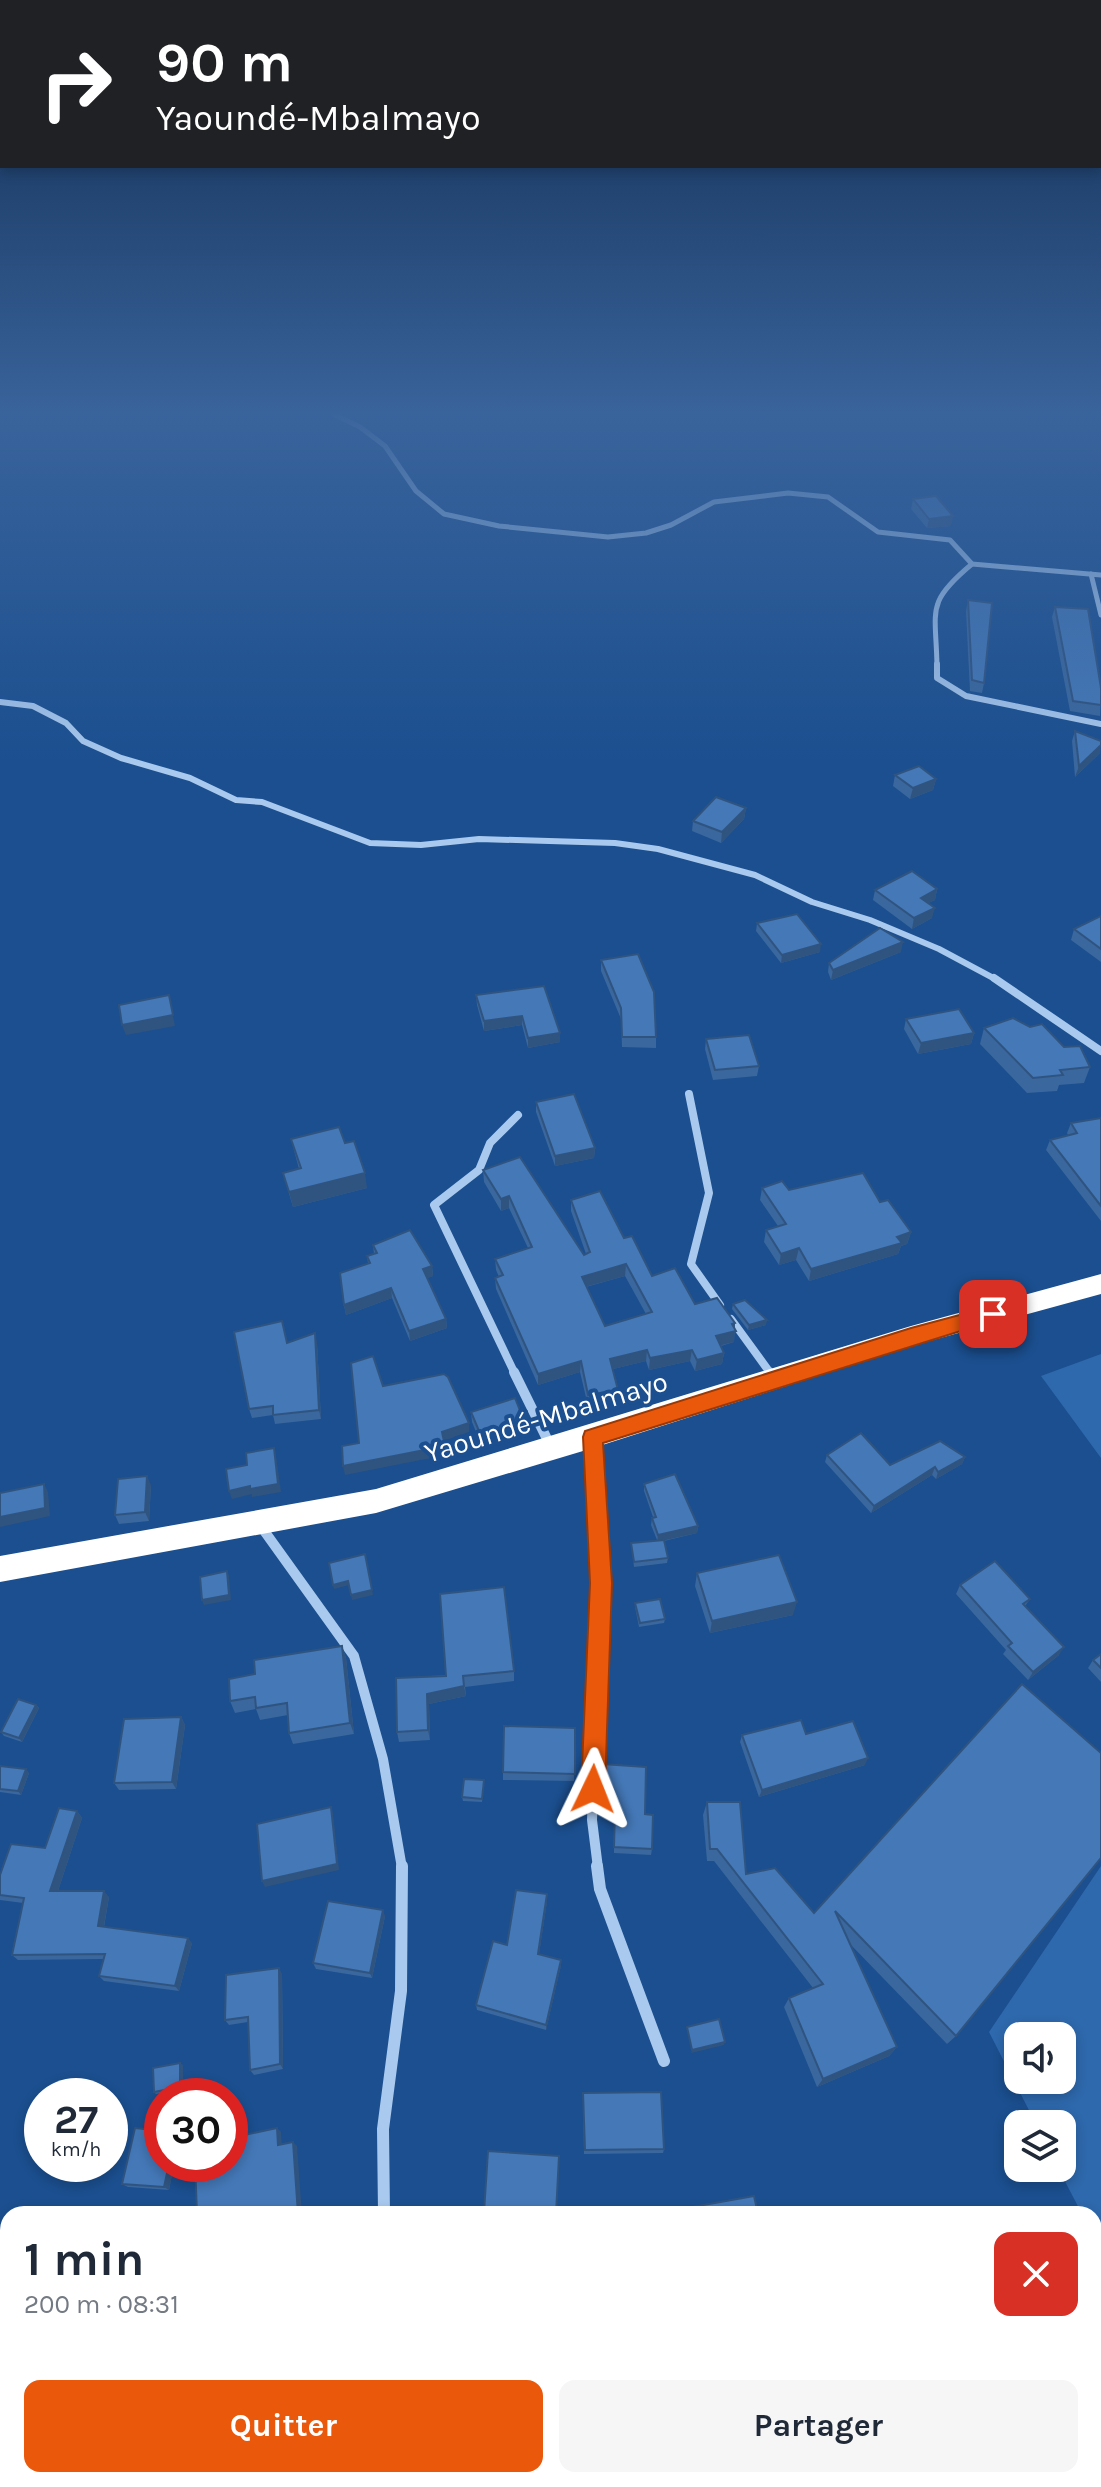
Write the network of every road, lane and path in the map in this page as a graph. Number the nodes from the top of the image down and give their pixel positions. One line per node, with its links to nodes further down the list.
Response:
1 (566, 531): 2 (street)
2 (645, 531)
3 (877, 531): 4 (street)
4 (972, 564): 5 (street); 9 (street)
5 (1091, 574): 6 (street); 7 (street)
6 (1101, 575)
7 (1101, 615)
8 (0, 702): 10 (street)
9 (1101, 724)
10 (1101, 1051)
11 (689, 1094): 14 (street)
12 (518, 1115): 16 (street)
13 (1101, 1284): 14 (highway, Yaoundé-Mbalmayo)
14 (775, 1380): 15 (highway, Yaoundé-Mbalmayo)
15 (593, 1437): 16 (highway, Yaoundé-Mbalmayo); 19 (street)
16 (553, 1449): 17 (highway, Yaoundé-Mbalmayo)
17 (259, 1524): 18 (highway, Yaoundé-Mbalmayo); 20 (street)
18 (0, 1569)
19 (664, 2061)
20 (384, 2206)

